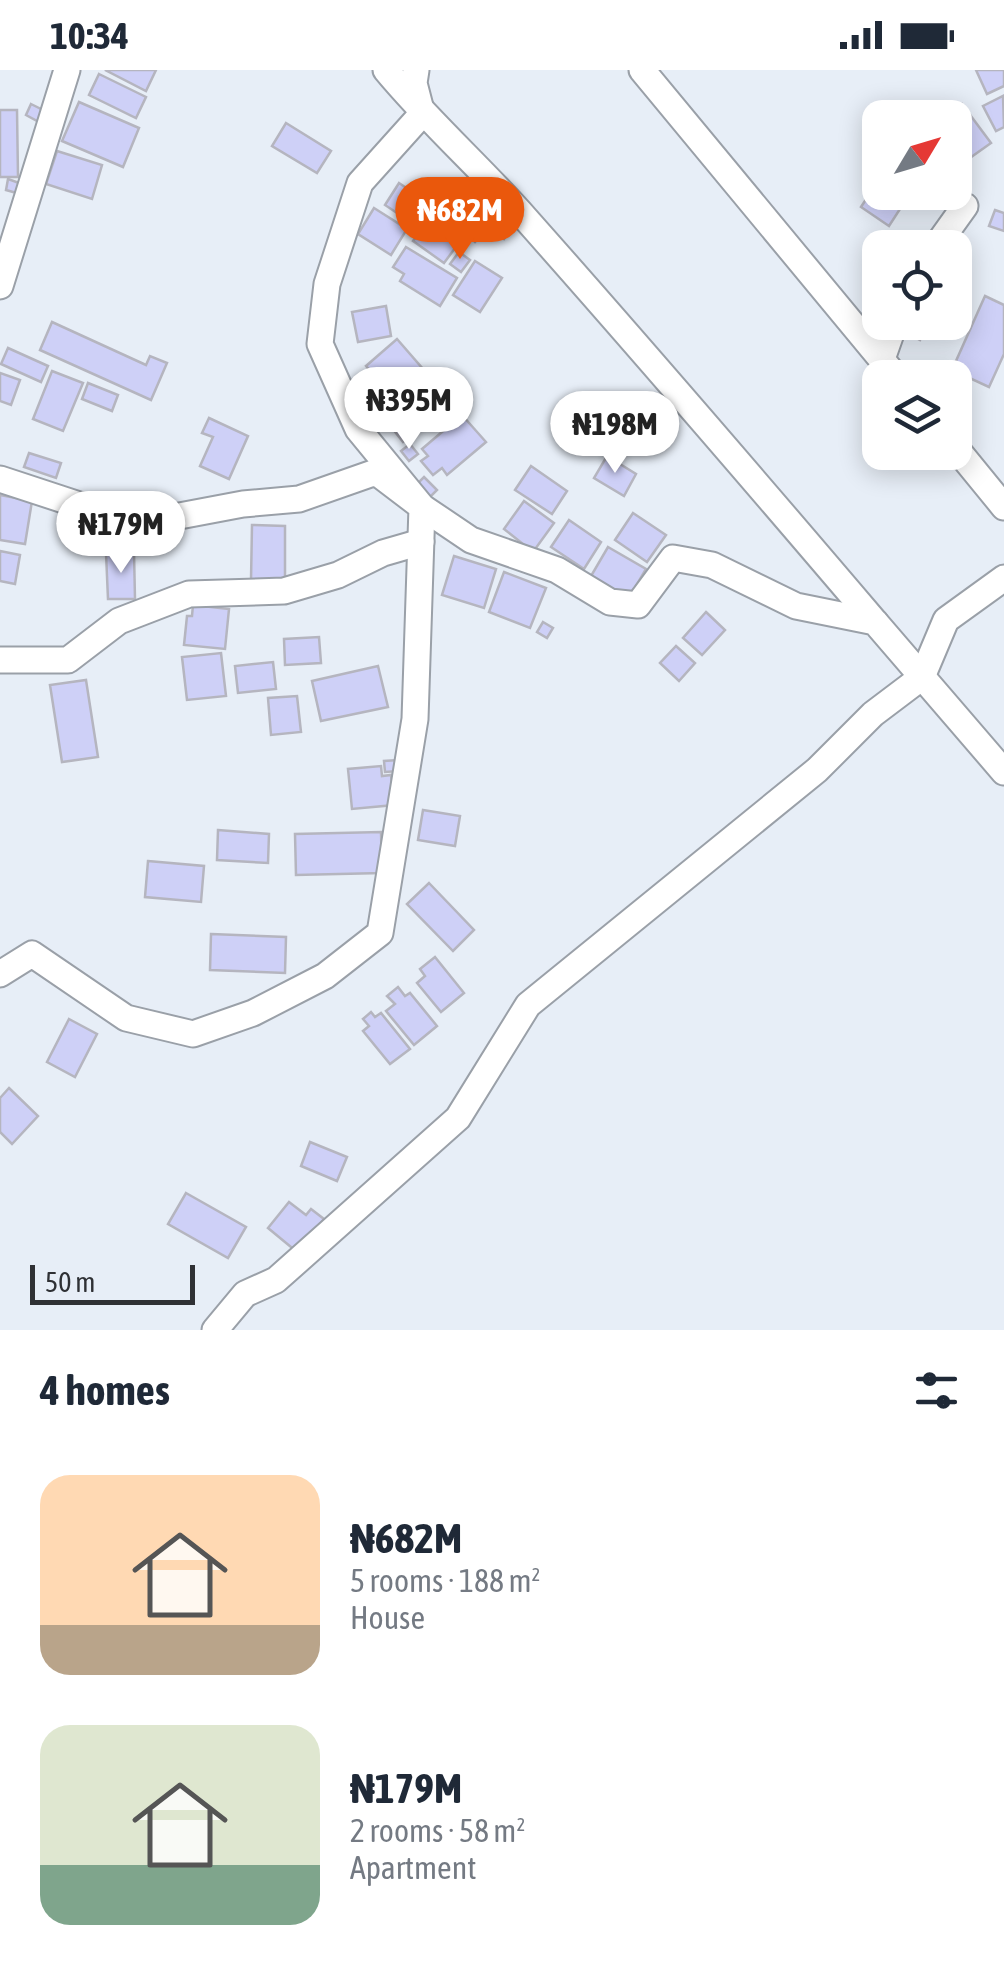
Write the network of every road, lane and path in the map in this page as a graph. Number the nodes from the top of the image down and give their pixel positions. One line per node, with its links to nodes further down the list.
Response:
1 (67, 70): 6 (street)
2 (386, 70): 5 (street)
3 (416, 70): 5 (street)
4 (642, 70): 8 (street)
5 (422, 114): 11 (street); 15 (street)
6 (5, 253): 7 (street)
7 (0, 286)
8 (883, 360)
9 (972, 468): 12 (street)
10 (0, 479): 11 (street)
11 (422, 507): 13 (street); 15 (street)
12 (1004, 507)
13 (421, 542): 16 (street); 19 (street)
14 (1004, 578): 17 (street)
15 (875, 622): 17 (street)
16 (0, 660)
17 (922, 676): 18 (street); 20 (street)
18 (1004, 772)
19 (0, 974)
20 (215, 1330)

